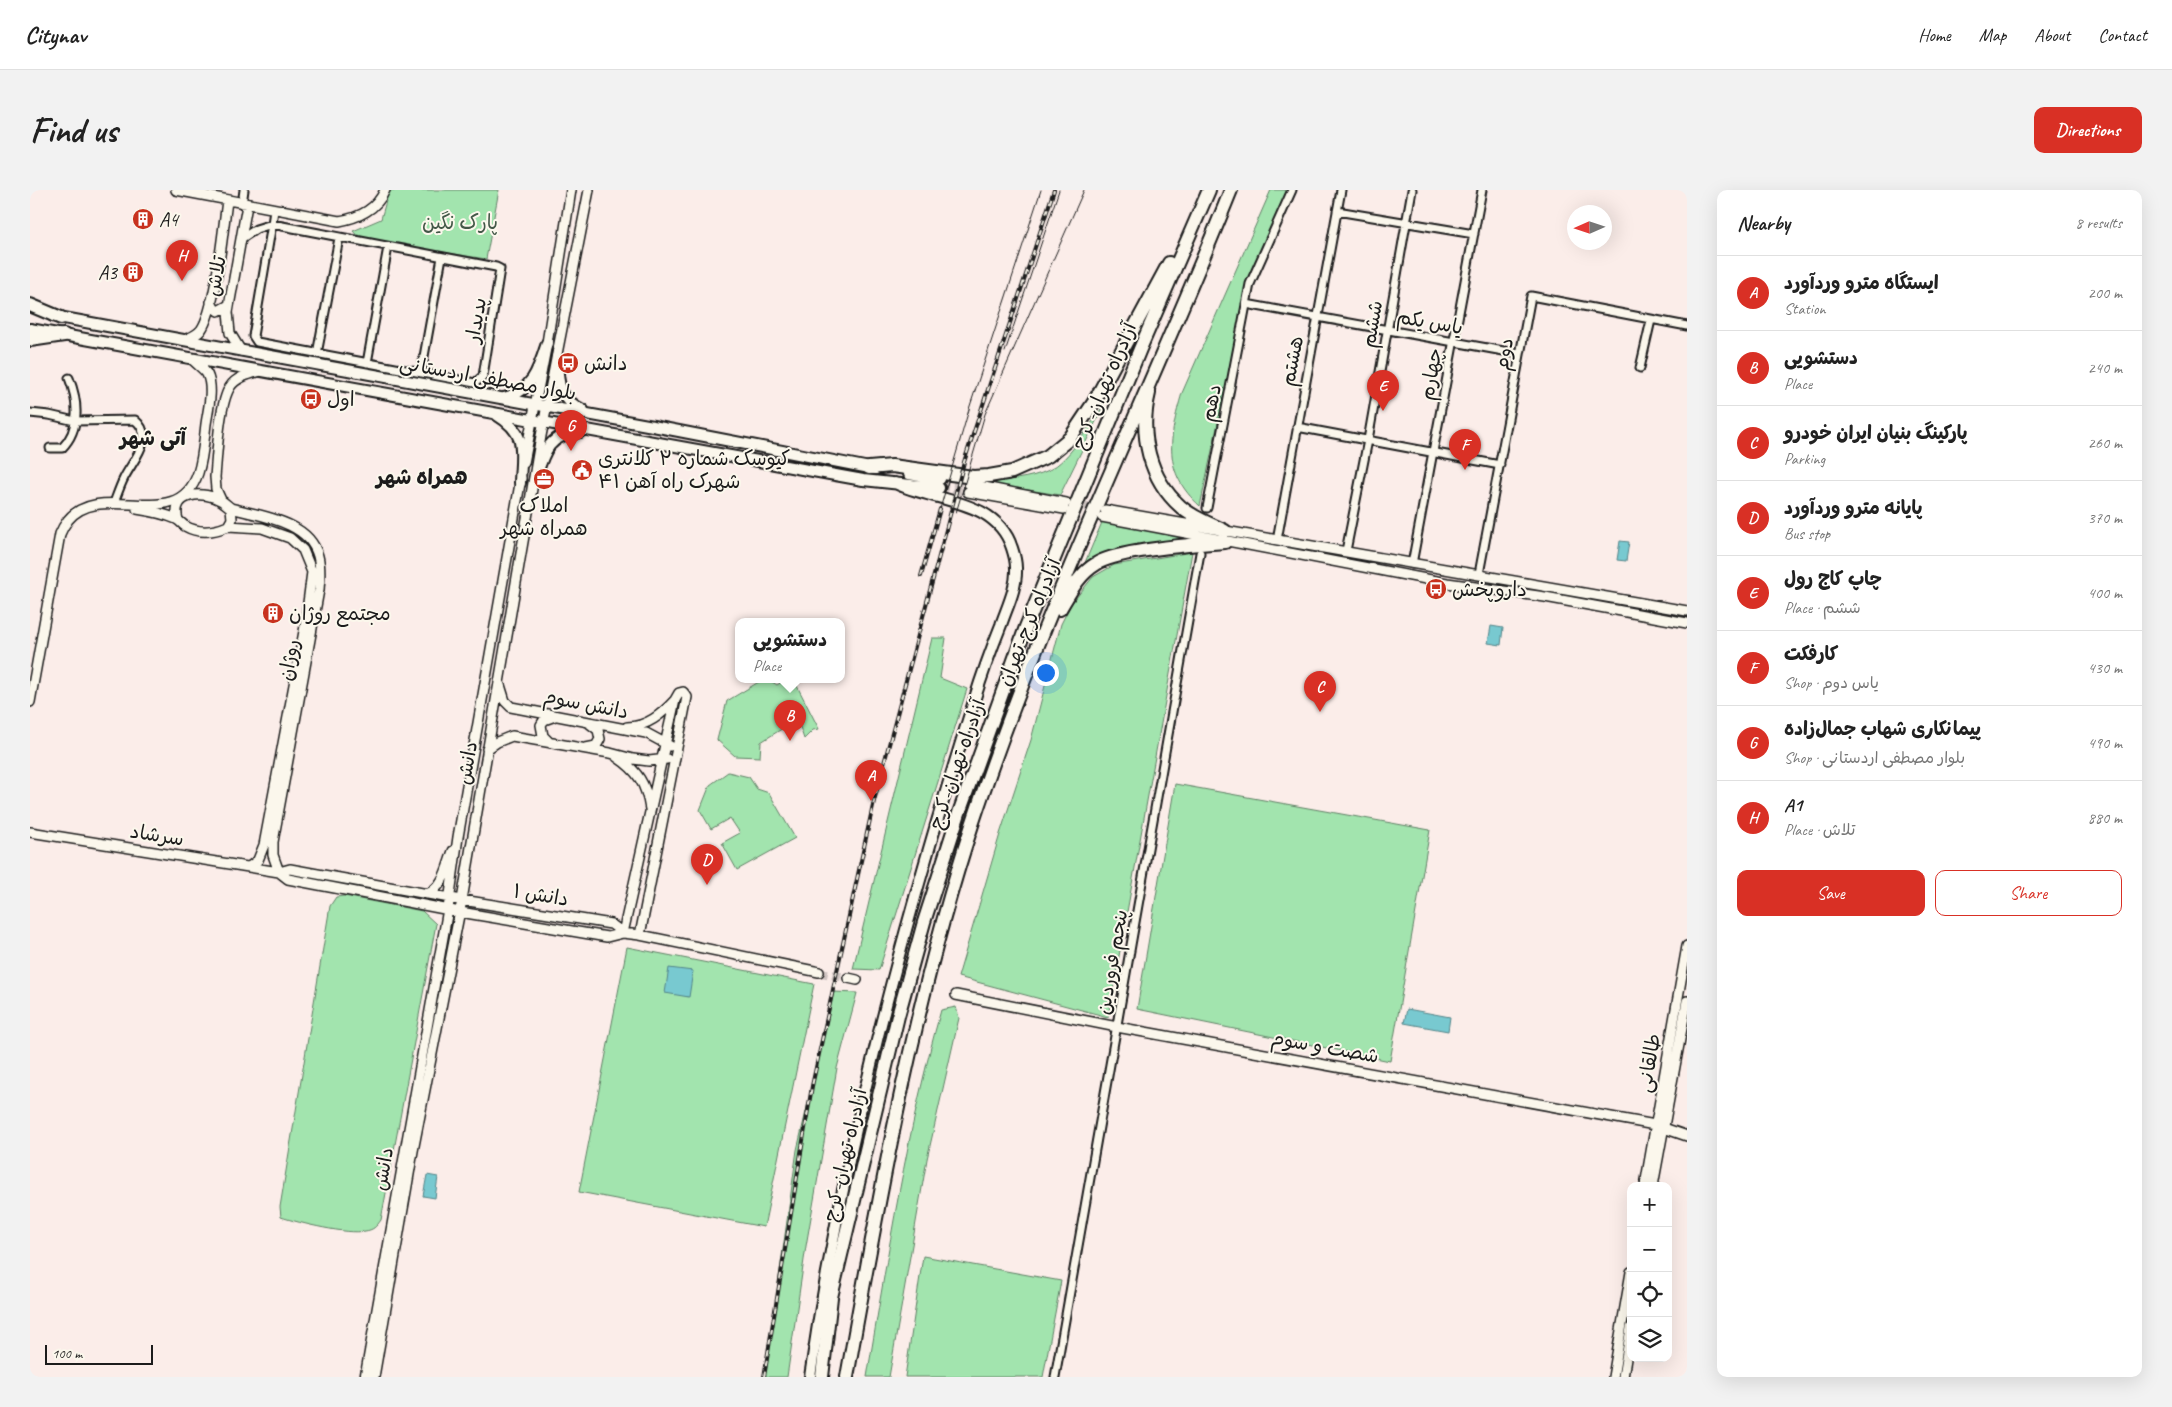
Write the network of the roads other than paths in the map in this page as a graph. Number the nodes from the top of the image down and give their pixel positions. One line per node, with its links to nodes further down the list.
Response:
1 (176, 190): 12 (street)
2 (244, 190): 13 (street)
3 (385, 190): 14 (street)
4 (571, 190): 40 (street, دانش)
5 (589, 190): 45 (street, دانش)
6 (1209, 190): 16 (highway, آزادراه تهران-کرج)
7 (1231, 190): 47 (highway, آزادراه کرج-تهران)
8 (1292, 190): 27 (street, دهم)
9 (1342, 190): 15 (street, هشتم)
10 (1412, 190): 17 (street, ششم)
11 (1482, 190): 19 (street, چهارم)
12 (227, 201): 13 (street); 22 (street, تلاش)
13 (244, 204): 14 (street); 21 (street, تلاش)
14 (274, 210): 18 (street)
15 (1338, 212): 17 (street); 32 (street, هشتم)
16 (1194, 223): 70 (highway); 138 (highway, آزادراه تهران-کرج)
17 (1406, 223): 19 (street); 36 (street, ششم)
18 (272, 224): 20 (street, پدیدار); 21 (street); 43 (street, پدیدار)
19 (1474, 234): 41 (street, چهارم)
20 (339, 238): 23 (street, پدیدار); 43 (street)
21 (241, 239): 24 (street, تلاش)
22 (221, 247): 24 (street); 26 (street, تلاش)
23 (388, 247): 25 (street, پدیدار); 48 (street)
24 (238, 252): 29 (street, تلاش)
25 (442, 257): 51 (street); 51 (street, پدیدار)
26 (211, 302): 29 (street); 39 (street, تلاش)
27 (1246, 304): 32 (street, یاس یکم); 80 (street, دهم)
28 (30, 305): 31 (highway)
29 (229, 306): 42 (street, تلاش)
30 (30, 312): 31 (main road, بلوار مصطفی اردستانی)
31 (61, 318): 39 (main road, بلوار مصطفی اردستانی)
32 (1318, 318): 36 (street, یاس یکم); 64 (street, هشتم)
33 (1651, 320): 34 (street, دوم); 44 (street, دوم); 49 (street)
34 (1687, 326)
35 (30, 329): 37 (main road, بلوار مصطفی اردستانی)
36 (1387, 330): 41 (street, یاس یکم); 66 (street, ششم)
37 (64, 335): 38 (highway); 46 (main road, بلوار مصطفی اردستانی)
38 (30, 340)
39 (184, 340): 42 (main road, بلوار مصطفی اردستانی)
40 (547, 343): 54 (main road); 55 (street, دانش)
41 (1454, 343): 44 (street, یاس یکم); 68 (street, چهارم)
42 (241, 351): 53 (main road, بلوار مصطفی اردستانی)
43 (317, 354): 48 (street, پدیدار)
44 (1520, 354): 69 (street, دوم)
45 (557, 357): 56 (street, دانش); 60 (main road)
46 (191, 358): 50 (main road, بلوار مصطفی اردستانی); 75 (street)
47 (1158, 359): 84 (highway); 97 (highway, آزادراه کرج-تهران)
48 (367, 363): 51 (street, پدیدار)
49 (1640, 368)
50 (261, 371): 57 (main road, بلوار مصطفی اردستانی); 76 (street)
51 (421, 373)
52 (69, 378): 62 (street)
53 (474, 394): 54 (main road, بلوار مصطفی اردستانی); 57 (main road)
54 (500, 399): 55 (main road, بلوار مصطفی اردستانی)
55 (536, 405): 56 (main road, بلوار مصطفی اردستانی); 61 (street, دانش)
56 (547, 407): 60 (main road, بلوار مصطفی اردستانی); 63 (street, دانش)
57 (472, 409): 59 (main road, بلوار مصطفی اردستانی)
58 (30, 413): 62 (street)
59 (494, 413): 61 (main road, بلوار مصطفی اردستانی); 71 (main road)
60 (595, 415): 70 (main road, بلوار مصطفی اردستانی)
61 (533, 420): 63 (main road, بلوار مصطفی اردستانی); 71 (street, دانش)
62 (75, 421): 67 (street); 77 (street)
63 (544, 422): 65 (main road, بلوار مصطفی اردستانی); 72 (street, دانش)
64 (1297, 427): 66 (street); 85 (street, هشتم)
65 (595, 432): 72 (main road); 73 (main road, بلوار مصطفی اردستانی)
66 (1368, 440): 68 (street); 86 (street, ششم)
67 (50, 448)
68 (1433, 452): 69 (street); 88 (street, چهارم)
69 (1500, 465): 90 (street, دوم)
70 (869, 468): 73 (main road, بلوار مصطفی اردستانی)
71 (520, 483): 113 (street, دانش)
72 (534, 483): 98 (street, دانش)
73 (895, 483): 137 (main road)
74 (969, 488): 78 (street)
75 (182, 498): 76 (street); 77 (street); 82 (street)
76 (221, 500): 79 (street)
77 (114, 503): 82 (street); 100 (street)
78 (1065, 506)
79 (231, 508): 83 (street); 96 (street, روژان)
80 (1207, 508)
81 (1104, 514): 84 (street)
82 (178, 520): 83 (street)
83 (228, 526): 96 (street, روژان)
84 (1225, 536): 85 (street); 91 (street); 97 (highway)
85 (1277, 540): 86 (street)
86 (1346, 551): 88 (street)
87 (1200, 553): 128 (street, پنجم فروردین)
88 (1412, 564): 89 (street)
89 (1453, 571): 90 (street); 91 (street)
90 (1478, 574): 92 (street)
91 (1448, 583): 93 (street)
92 (1547, 586): 93 (street); 94 (street)
93 (1545, 597): 95 (street)
94 (1687, 610)
95 (1687, 623)
96 (309, 627): 114 (street, روژان)
97 (1037, 648): 139 (highway, آزادراه کرج-تهران)
98 (499, 684): 101 (street, دانش سوم); 107 (street, دانش)
99 (675, 700): 103 (street); 105 (street); 109 (street)
100 (30, 702)
101 (555, 716): 102 (street, دانش سوم); 104 (street)
102 (589, 723): 103 (street, دانش سوم); 106 (street)
103 (615, 727): 105 (street, دانش سوم)
104 (550, 742): 106 (street); 107 (street)
105 (665, 744): 109 (street, دانش سوم); 110 (street)
106 (583, 748): 108 (street)
107 (487, 749): 119 (street, دانش)
108 (610, 753): 110 (street); 111 (street)
109 (676, 754): 110 (street); 123 (street)
110 (663, 759): 111 (street)
111 (651, 813): 122 (street)
112 (30, 832): 115 (street, سرشاد)
113 (458, 837): 117 (street); 118 (street, دانش)
114 (268, 843): 115 (street); 116 (street)
115 (249, 867): 116 (street, سرشاد)
116 (279, 872): 117 (street, سرشاد); 120 (street, سرشاد)
117 (427, 894): 118 (street, سرشاد)
118 (450, 898): 119 (street, دانش ۱); 120 (street, دانش)
119 (462, 900): 121 (street, دانش); 122 (street, دانش ۱)
120 (448, 909): 121 (street, دانش ۱); 135 (street, دانش)
121 (460, 912): 122 (street, دانش ۱); 136 (street, دانش)
122 (623, 933): 123 (street, دانش ۱)
123 (640, 935): 125 (street, دانش ۱)
124 (1687, 946): 129 (street, طالقانی)
125 (819, 972)
126 (956, 995): 128 (street, شصت و سوم)
127 (1687, 1001): 129 (street, طالقانی)
128 (1117, 1027): 129 (street, شصت و سوم); 140 (street, پنجم فروردین)
129 (1659, 1126): 130 (street, شصت و سوم); 131 (street, طالقانی); 132 (street, طالقانی)
130 (1687, 1136)
131 (1646, 1182)
132 (1654, 1182)
133 (1627, 1295): 141 (street)
134 (1627, 1352): 142 (street)
135 (366, 1377)
136 (374, 1377)
137 (810, 1377)
138 (822, 1377)
139 (847, 1377)
140 (1055, 1377)
141 (1613, 1377)
142 (1623, 1377)

